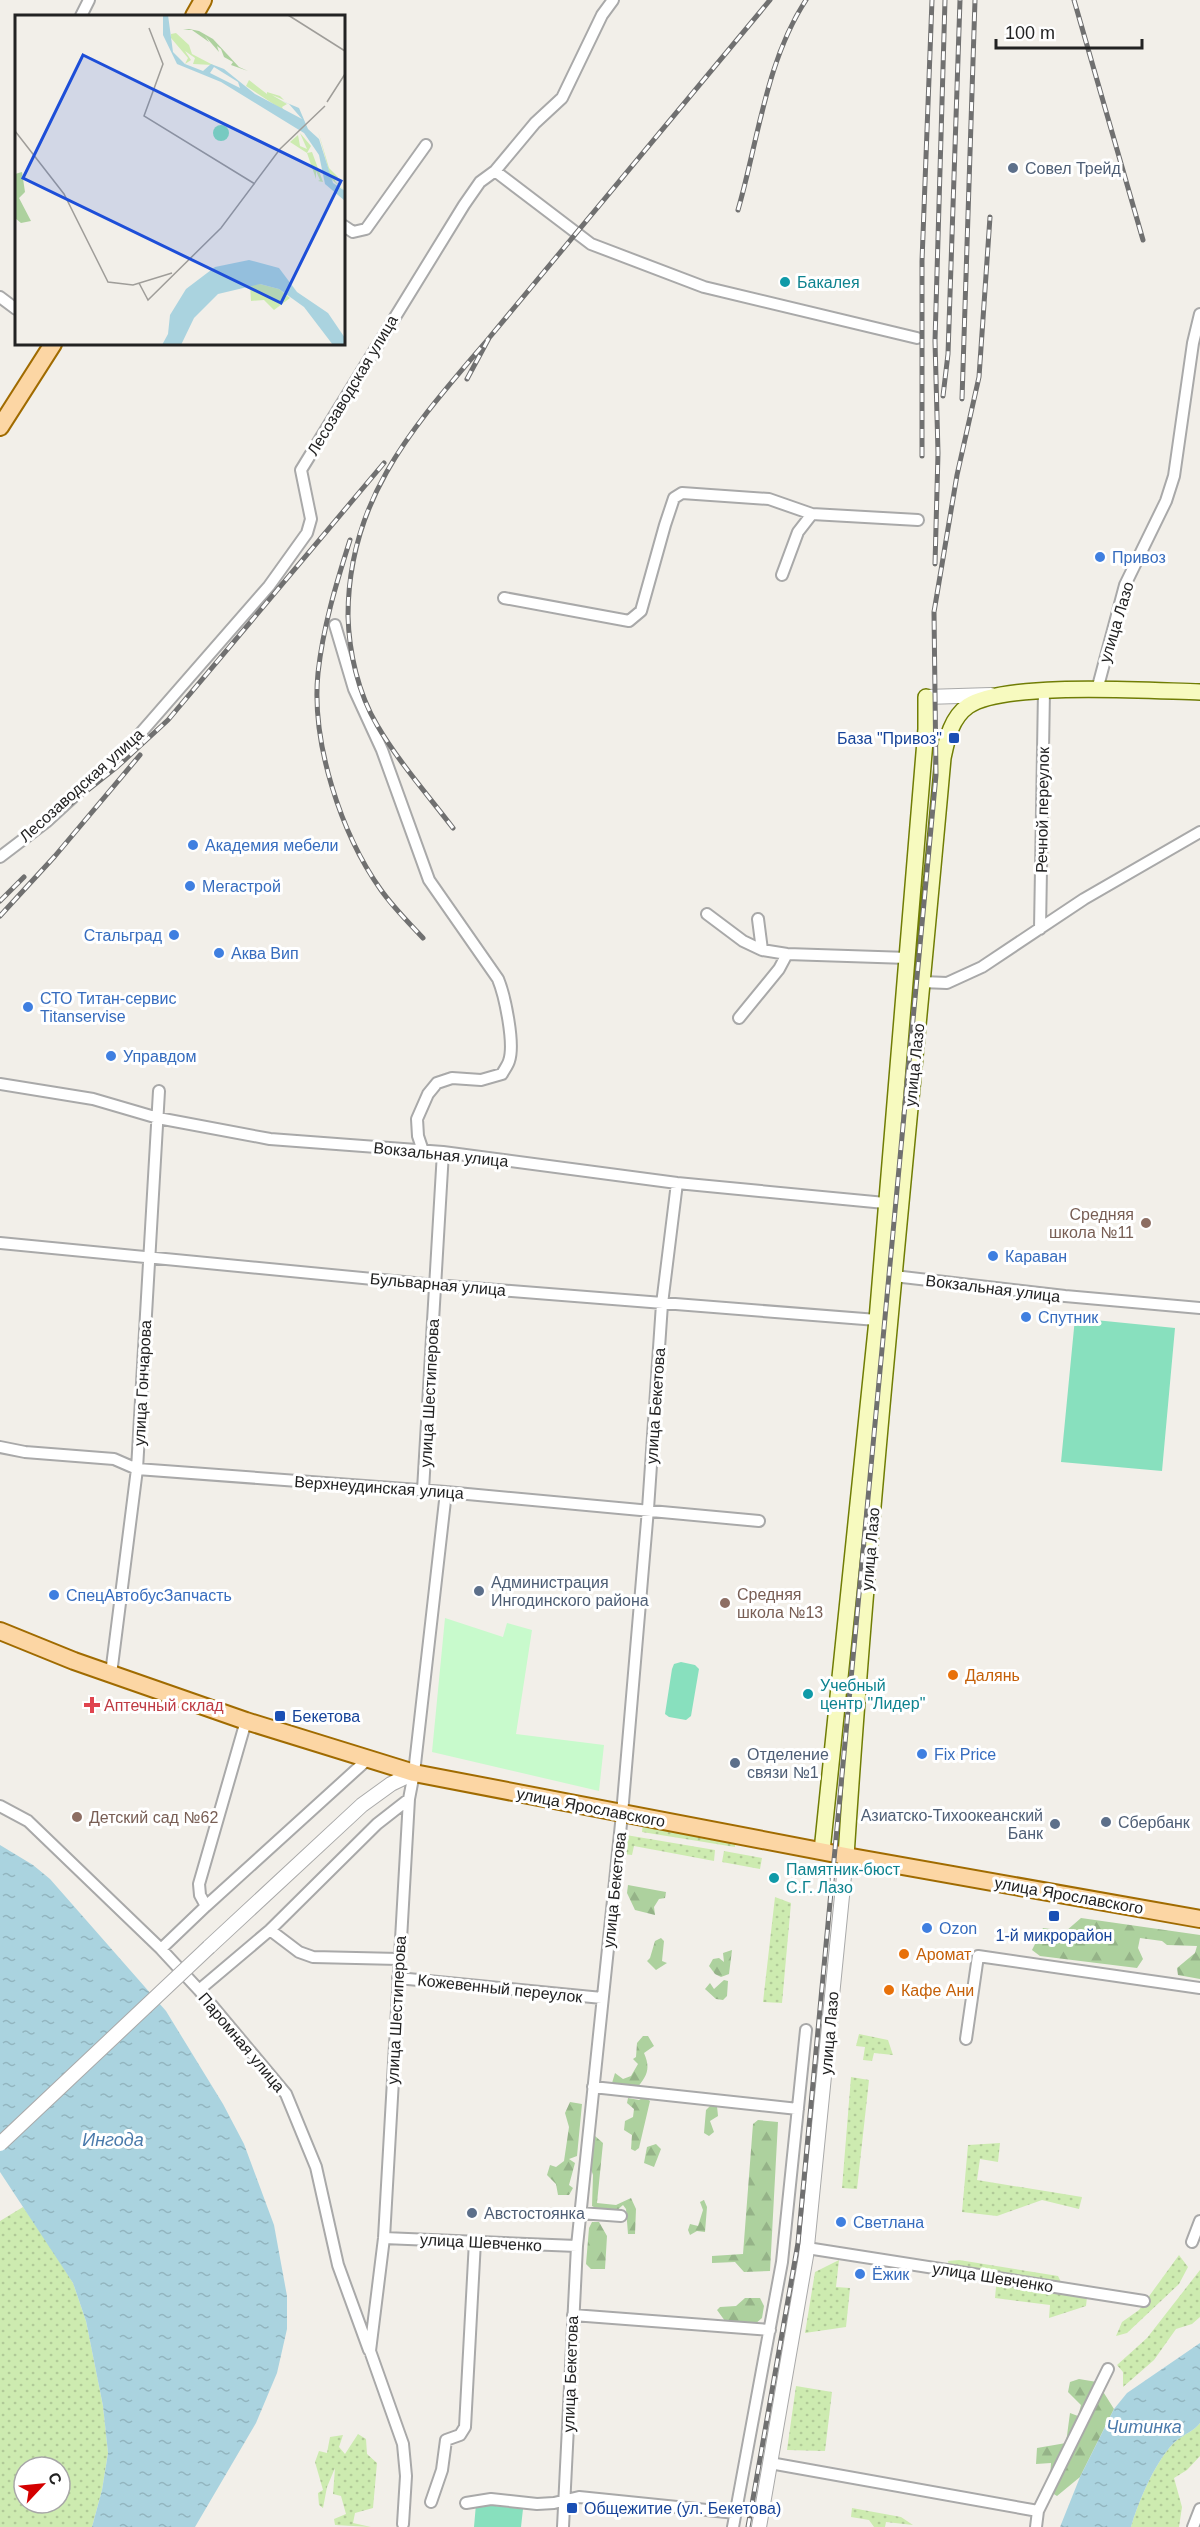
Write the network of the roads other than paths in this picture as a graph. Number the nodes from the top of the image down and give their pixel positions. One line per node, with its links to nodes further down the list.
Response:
1 (89, 0): 4 (street)
2 (203, 0): 5 (main road)
3 (614, 0): 7 (street, Лесозаводская улица)
4 (82, 15)
5 (195, 15)
6 (426, 146): 8 (street)
7 (495, 171): 12 (street); 26 (street, Лесозаводская улица)
8 (345, 227)
9 (0, 297): 10 (street)
10 (15, 308)
11 (1200, 314): 20 (street, улица Лазо)
12 (917, 338)
13 (52, 345): 14 (main road)
14 (0, 427)
15 (812, 514): 16 (street); 17 (street); 18 (street)
16 (918, 520)
17 (782, 575)
18 (504, 598)
19 (335, 625): 38 (street)
20 (1097, 690): 21 (main road, улица Лазо); 22 (main road, улица Лазо)
21 (1044, 691): 23 (main road, улица Лазо); 29 (street, Речной переулок)
22 (1200, 692)
23 (996, 695): 24 (street); 33 (main road, улица Лазо)
24 (926, 697): 32 (main road, улица Лазо)
25 (1200, 832): 29 (street)
26 (0, 857)
27 (708, 914): 30 (street)
28 (758, 919): 30 (street)
29 (1040, 929): 33 (street)
30 (762, 950): 31 (street)
31 (787, 954): 32 (street); 34 (street)
32 (908, 958): 41 (main road, улица Лазо)
33 (922, 982): 44 (main road, улица Лазо)
34 (739, 1018)
35 (0, 1084): 37 (street, Вокзальная улица)
36 (159, 1091): 37 (street, улица Гончарова)
37 (158, 1118): 38 (street, Вокзальная улица); 43 (street, улица Гончарова)
38 (423, 1150): 39 (street, Вокзальная улица)
39 (443, 1152): 40 (street, Вокзальная улица); 45 (street, улица Шестиперова)
40 (676, 1183): 41 (street, Вокзальная улица); 46 (street, улица Бекетова)
41 (885, 1203): 48 (main road, улица Лазо)
42 (0, 1243): 43 (street, Бульварная улица)
43 (150, 1256): 45 (street, Бульварная улица); 50 (street, улица Гончарова)
44 (894, 1276): 47 (street, Вокзальная улица); 64 (main road, улица Лазо)
45 (435, 1285): 46 (street, Бульварная улица); 51 (street, улица Шестиперова)
46 (662, 1304): 48 (street, Бульварная улица); 53 (street, улица Бекетова)
47 (1200, 1308)
48 (877, 1320): 63 (main road, улица Лазо)
49 (0, 1447): 50 (street, Верхнеудинская улица)
50 (137, 1469): 51 (street, Верхнеудинская улица); 56 (street, улица Гончарова)
51 (423, 1490): 52 (street, Верхнеудинская улица)
52 (446, 1492): 53 (street, Верхнеудинская улица); 59 (street, улица Шестиперова)
53 (648, 1509): 54 (street, Верхнеудинская улица); 62 (street, улица Бекетова)
54 (759, 1521)
55 (0, 1631): 56 (main road, улица Ярославского)
56 (111, 1674): 57 (main road, улица Ярославского)
57 (246, 1721): 58 (main road, улица Ярославского); 65 (street)
58 (368, 1759): 59 (main road, улица Ярославского); 65 (street)
59 (414, 1773): 60 (street, улица Шестиперова); 62 (main road, улица Ярославского); 78 (street, bridge)
60 (409, 1799): 67 (street); 69 (street, улица Шестиперова)
61 (0, 1806): 68 (street, Паромная улица)
62 (622, 1814): 63 (main road, улица Ярославского); 73 (street, улица Бекетова)
63 (822, 1851): 64 (main road, улица Ярославского)
64 (846, 1856): 66 (main road, улица Ярославского); 86 (street, улица Лазо)
65 (206, 1906): 68 (street)
66 (1200, 1919)
67 (270, 1930): 69 (street, Кожевенный переулок); 72 (street)
68 (161, 1949): 72 (street, Паромная улица)
69 (399, 1959): 70 (street, улица Шестиперова)
70 (398, 1978): 73 (street, Кожевенный переулок); 82 (street, улица Шестиперова)
71 (1200, 1988): 75 (street)
72 (199, 1990): 90 (street, Паромная улица)
73 (602, 1998): 76 (street, улица Бекетова)
74 (806, 2030): 77 (street)
75 (966, 2039)
76 (593, 2087): 77 (street); 79 (street, улица Бекетова)
77 (798, 2109): 89 (street)
78 (0, 2144)
79 (580, 2213): 80 (street); 85 (street, улица Бекетова)
80 (621, 2216)
81 (1200, 2221): 84 (street)
82 (384, 2238): 83 (street, улица Шевченко); 90 (street, улица Шестиперова)
83 (475, 2241): 85 (street, улица Шевченко); 94 (street)
84 (1192, 2242)
85 (578, 2246): 88 (street, улица Бекетова)
86 (807, 2247): 87 (street, улица Шевченко); 92 (street, улица Лазо)
87 (1144, 2301)
88 (573, 2315): 89 (street); 93 (street, улица Бекетова)
89 (770, 2330): 98 (street)
90 (370, 2351): 99 (street, улица Шестиперова)
91 (1108, 2368): 97 (street)
92 (770, 2463): 97 (street); 102 (street, улица Лазо)
93 (565, 2499): 95 (street); 98 (street); 100 (street, улица Бекетова)
94 (431, 2502)
95 (466, 2503)
96 (1200, 2509): 104 (street)
97 (1038, 2511): 103 (street)
98 (736, 2513): 101 (street)
99 (403, 2524)
100 (563, 2527)
101 (734, 2527)
102 (759, 2527)
103 (1036, 2527)
104 (1193, 2527)

